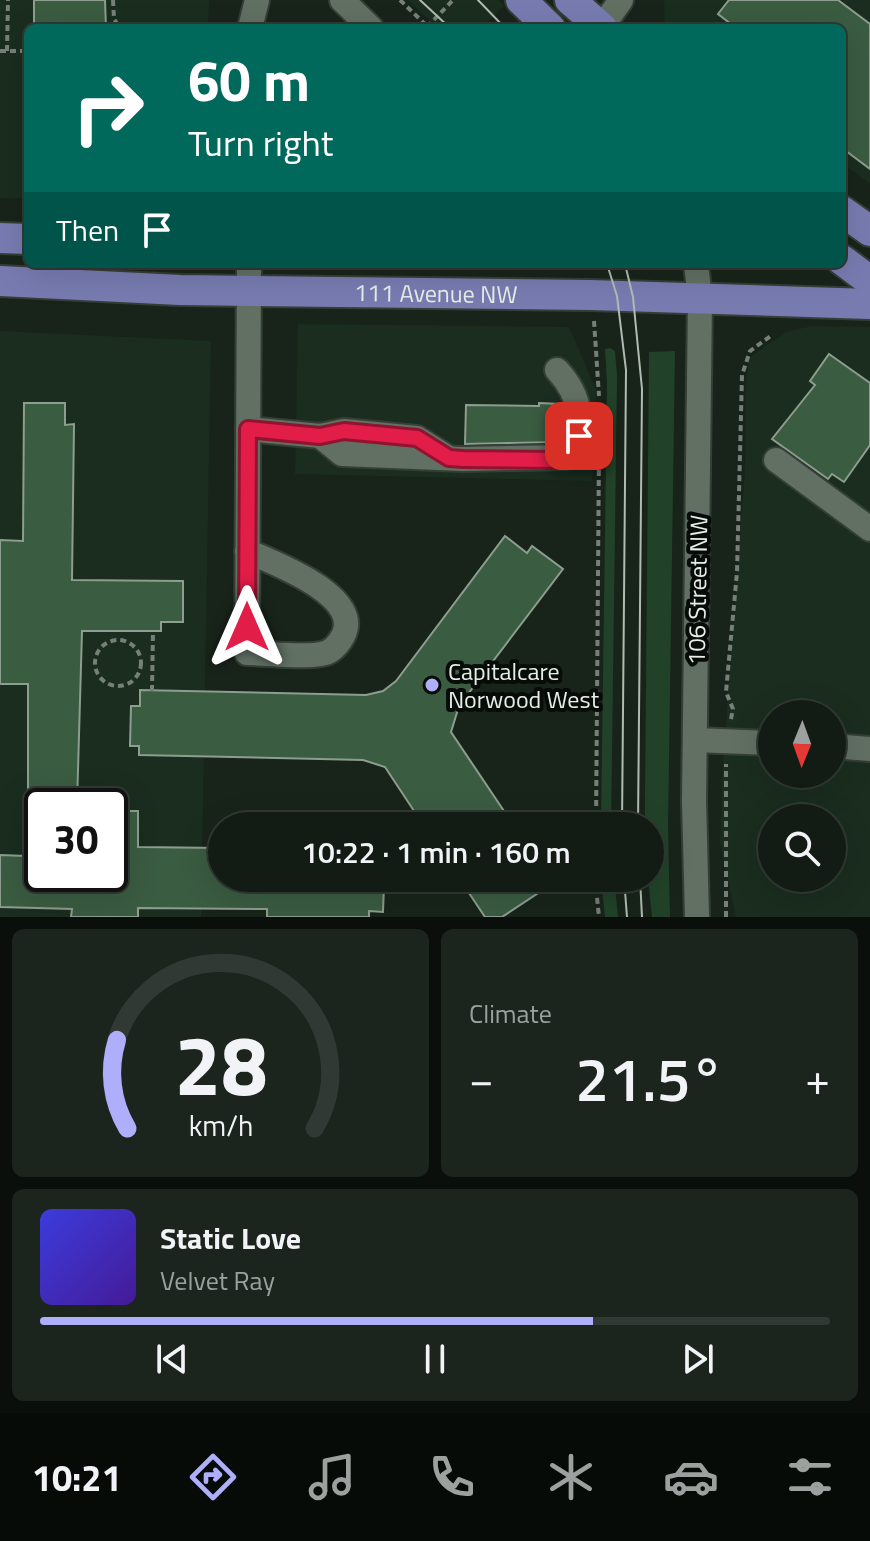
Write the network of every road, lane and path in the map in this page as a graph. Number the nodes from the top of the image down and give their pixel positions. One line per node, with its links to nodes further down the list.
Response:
1 (8, 0): 19 (path)
2 (113, 0): 10 (path)
3 (257, 0): 11 (street)
4 (342, 0): 12 (street)
5 (400, 0): 13 (path)
6 (521, 0): 15 (main road)
7 (570, 0): 16 (main road)
8 (621, 0): 17 (street)
9 (449, 1): 14 (path)
10 (117, 24)
11 (251, 24)
12 (367, 24)
13 (424, 24)
14 (430, 24)
15 (546, 24)
16 (597, 24)
17 (605, 24)
18 (0, 51): 19 (path)
19 (7, 51): 20 (path)
20 (24, 51)
21 (846, 214): 22 (main road)
22 (870, 231)
23 (0, 238): 24 (main road)
24 (24, 239)
25 (846, 253): 26 (main road)
26 (870, 253)
27 (846, 263): 31 (main road)
28 (696, 268): 33 (street, 106 Street NW)
29 (249, 277): 30 (main road, 111 Avenue NW); 32 (main road, 111 Avenue NW); 38 (street)
30 (0, 281)
31 (870, 281)
32 (591, 295): 33 (main road, 111 Avenue NW); 37 (path)
33 (700, 299): 34 (main road, 111 Avenue NW); 46 (street, 106 Street NW)
34 (870, 304)
35 (772, 335): 47 (path)
36 (557, 370): 38 (street)
37 (599, 405)
38 (248, 429): 42 (street)
39 (599, 435): 51 (path)
40 (776, 460): 41 (street)
41 (870, 529)
42 (247, 551): 42 (street)
43 (153, 631): 45 (path)
44 (107, 642): 44 (path)
45 (152, 691)
46 (695, 740): 47 (street); 54 (street, 106 Street NW)
47 (727, 741): 48 (street); 55 (path)
48 (758, 742)
49 (846, 747): 50 (street)
50 (870, 749)
51 (596, 812)
52 (596, 892): 53 (path)
53 (599, 917)
54 (697, 917)
55 (726, 917)

